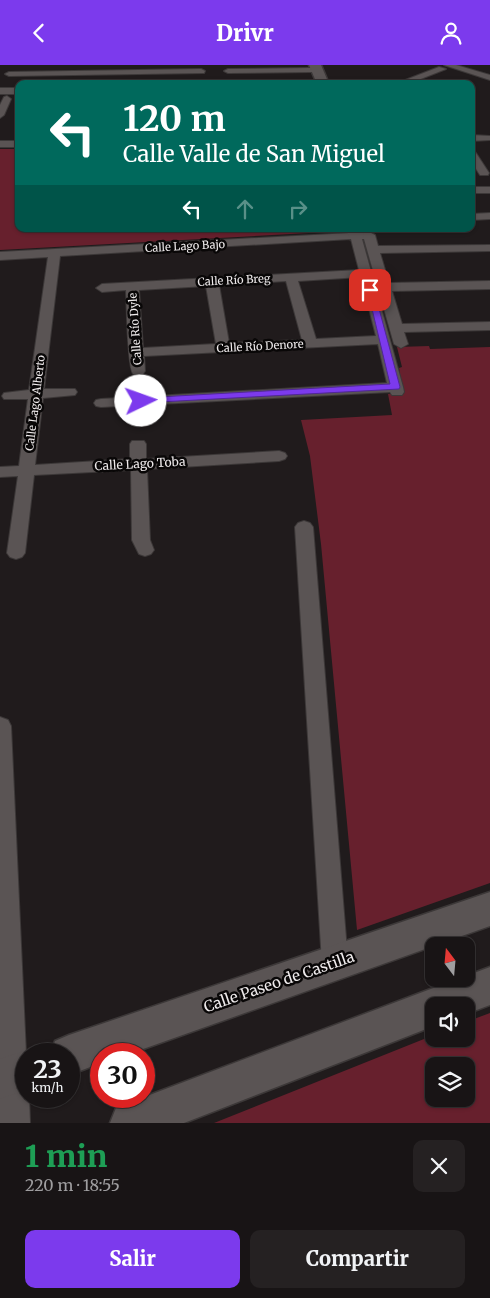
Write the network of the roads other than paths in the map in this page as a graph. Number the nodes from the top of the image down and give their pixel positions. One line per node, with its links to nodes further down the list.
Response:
1 (462, 65): 7 (street)
2 (443, 66): 9 (street); 12 (street)
3 (311, 67): 6 (street); 10 (street); 11 (street)
4 (124, 69): 5 (street); 8 (street)
5 (201, 71)
6 (228, 71)
7 (490, 73)
8 (9, 74)
9 (490, 78)
10 (313, 80)
11 (320, 80)
12 (409, 80)
13 (0, 91): 14 (street)
14 (15, 91)
15 (7, 99): 16 (street)
16 (0, 115)
17 (488, 137): 18 (street)
18 (475, 138)
19 (0, 144): 20 (street)
20 (15, 144)
21 (475, 159): 22 (street)
22 (484, 173)
23 (475, 190): 24 (street)
24 (490, 190)
25 (490, 216): 26 (street)
26 (475, 217)
27 (364, 235): 28 (street, Calle Lago Bajo); 29 (street, Calle Lago Bajo); 31 (street); 36 (street)
28 (490, 247)
29 (54, 253): 30 (street, Calle Lago Bajo); 48 (street, Calle Lago Alberto)
30 (0, 257)
31 (366, 273): 32 (street, Calle Río Breg); 40 (street)
32 (291, 277): 33 (street, Calle Río Breg); 41 (street)
33 (212, 282): 35 (street, Calle Río Breg); 43 (street)
34 (490, 285): 36 (street)
35 (132, 286): 37 (street, Calle Río Breg); 44 (street, Calle Río Dyle)
36 (384, 287): 39 (street)
37 (102, 288)
38 (490, 326): 39 (street)
39 (396, 328): 42 (street)
40 (383, 340): 41 (street, Calle Río Denore); 46 (street)
41 (310, 343): 43 (street, Calle Río Denore)
42 (401, 344)
43 (223, 347): 44 (street, Calle Río Denore)
44 (136, 352): 45 (street, Calle Río Dyle)
45 (139, 377): 50 (street)
46 (396, 389): 50 (street)
47 (70, 392): 48 (street)
48 (37, 393): 49 (street); 55 (street, Calle Lago Alberto)
49 (9, 396)
50 (141, 401): 51 (street)
51 (101, 403)
52 (138, 444): 54 (street)
53 (279, 456): 54 (street, Calle Lago Toba)
54 (139, 464): 55 (street, Calle Lago Toba); 58 (street)
55 (27, 470): 56 (street, Calle Lago Toba); 59 (street, Calle Lago Alberto)
56 (0, 472)
57 (304, 527): 62 (street)
58 (145, 550)
59 (16, 553)
60 (0, 726): 67 (street)
61 (490, 909): 62 (street, Calle Paseo de Castilla)
62 (335, 963): 66 (street, Calle Paseo de Castilla)
63 (490, 986): 64 (street)
64 (461, 997)
65 (425, 1011): 69 (street)
66 (80, 1051)
67 (13, 1074): 68 (street)
68 (15, 1123)
69 (131, 1123)

